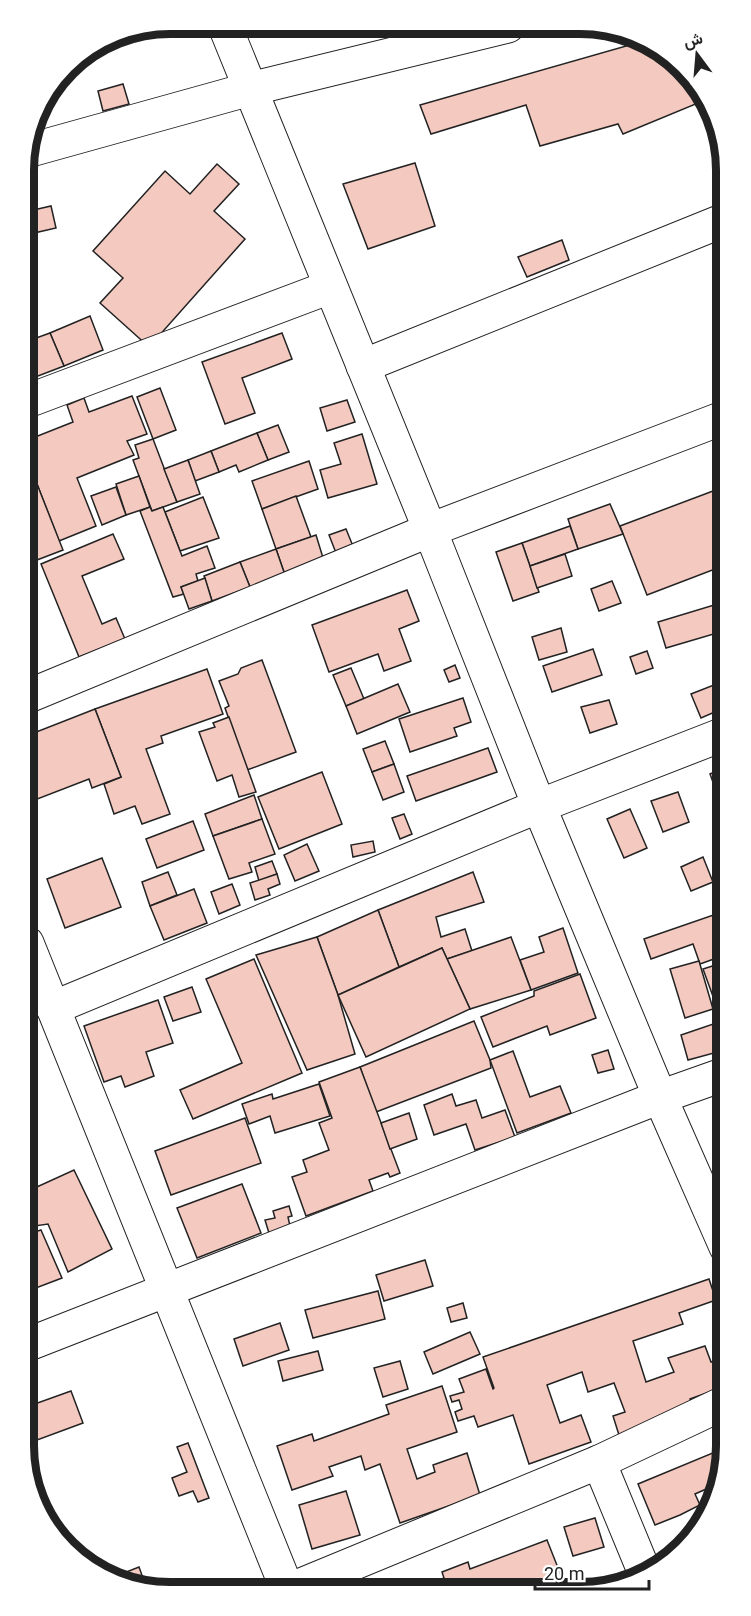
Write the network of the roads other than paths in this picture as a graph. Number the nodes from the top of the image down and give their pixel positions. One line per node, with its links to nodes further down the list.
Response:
1 (228, 34): 3 (street)
2 (475, 34): 3 (street)
3 (250, 89): 4 (street); 6 (street)
4 (36, 149)
5 (716, 223): 7 (street)
6 (330, 286): 7 (street); 8 (street)
7 (363, 366): 10 (street)
8 (35, 398)
9 (716, 421): 10 (street)
10 (430, 530): 11 (street); 13 (street)
11 (35, 693)
12 (716, 737): 13 (street)
13 (539, 806): 15 (street); 17 (street)
14 (34, 968): 15 (street)
15 (53, 1008): 19 (street)
16 (716, 1077): 17 (street)
17 (660, 1097): 18 (street); 19 (street)
18 (716, 1224)
19 (167, 1290): 20 (street); 24 (street)
20 (34, 1342)
21 (716, 1407): 22 (street)
22 (599, 1462): 23 (street); 25 (street)
23 (642, 1566)
24 (285, 1582)
25 (309, 1582)

